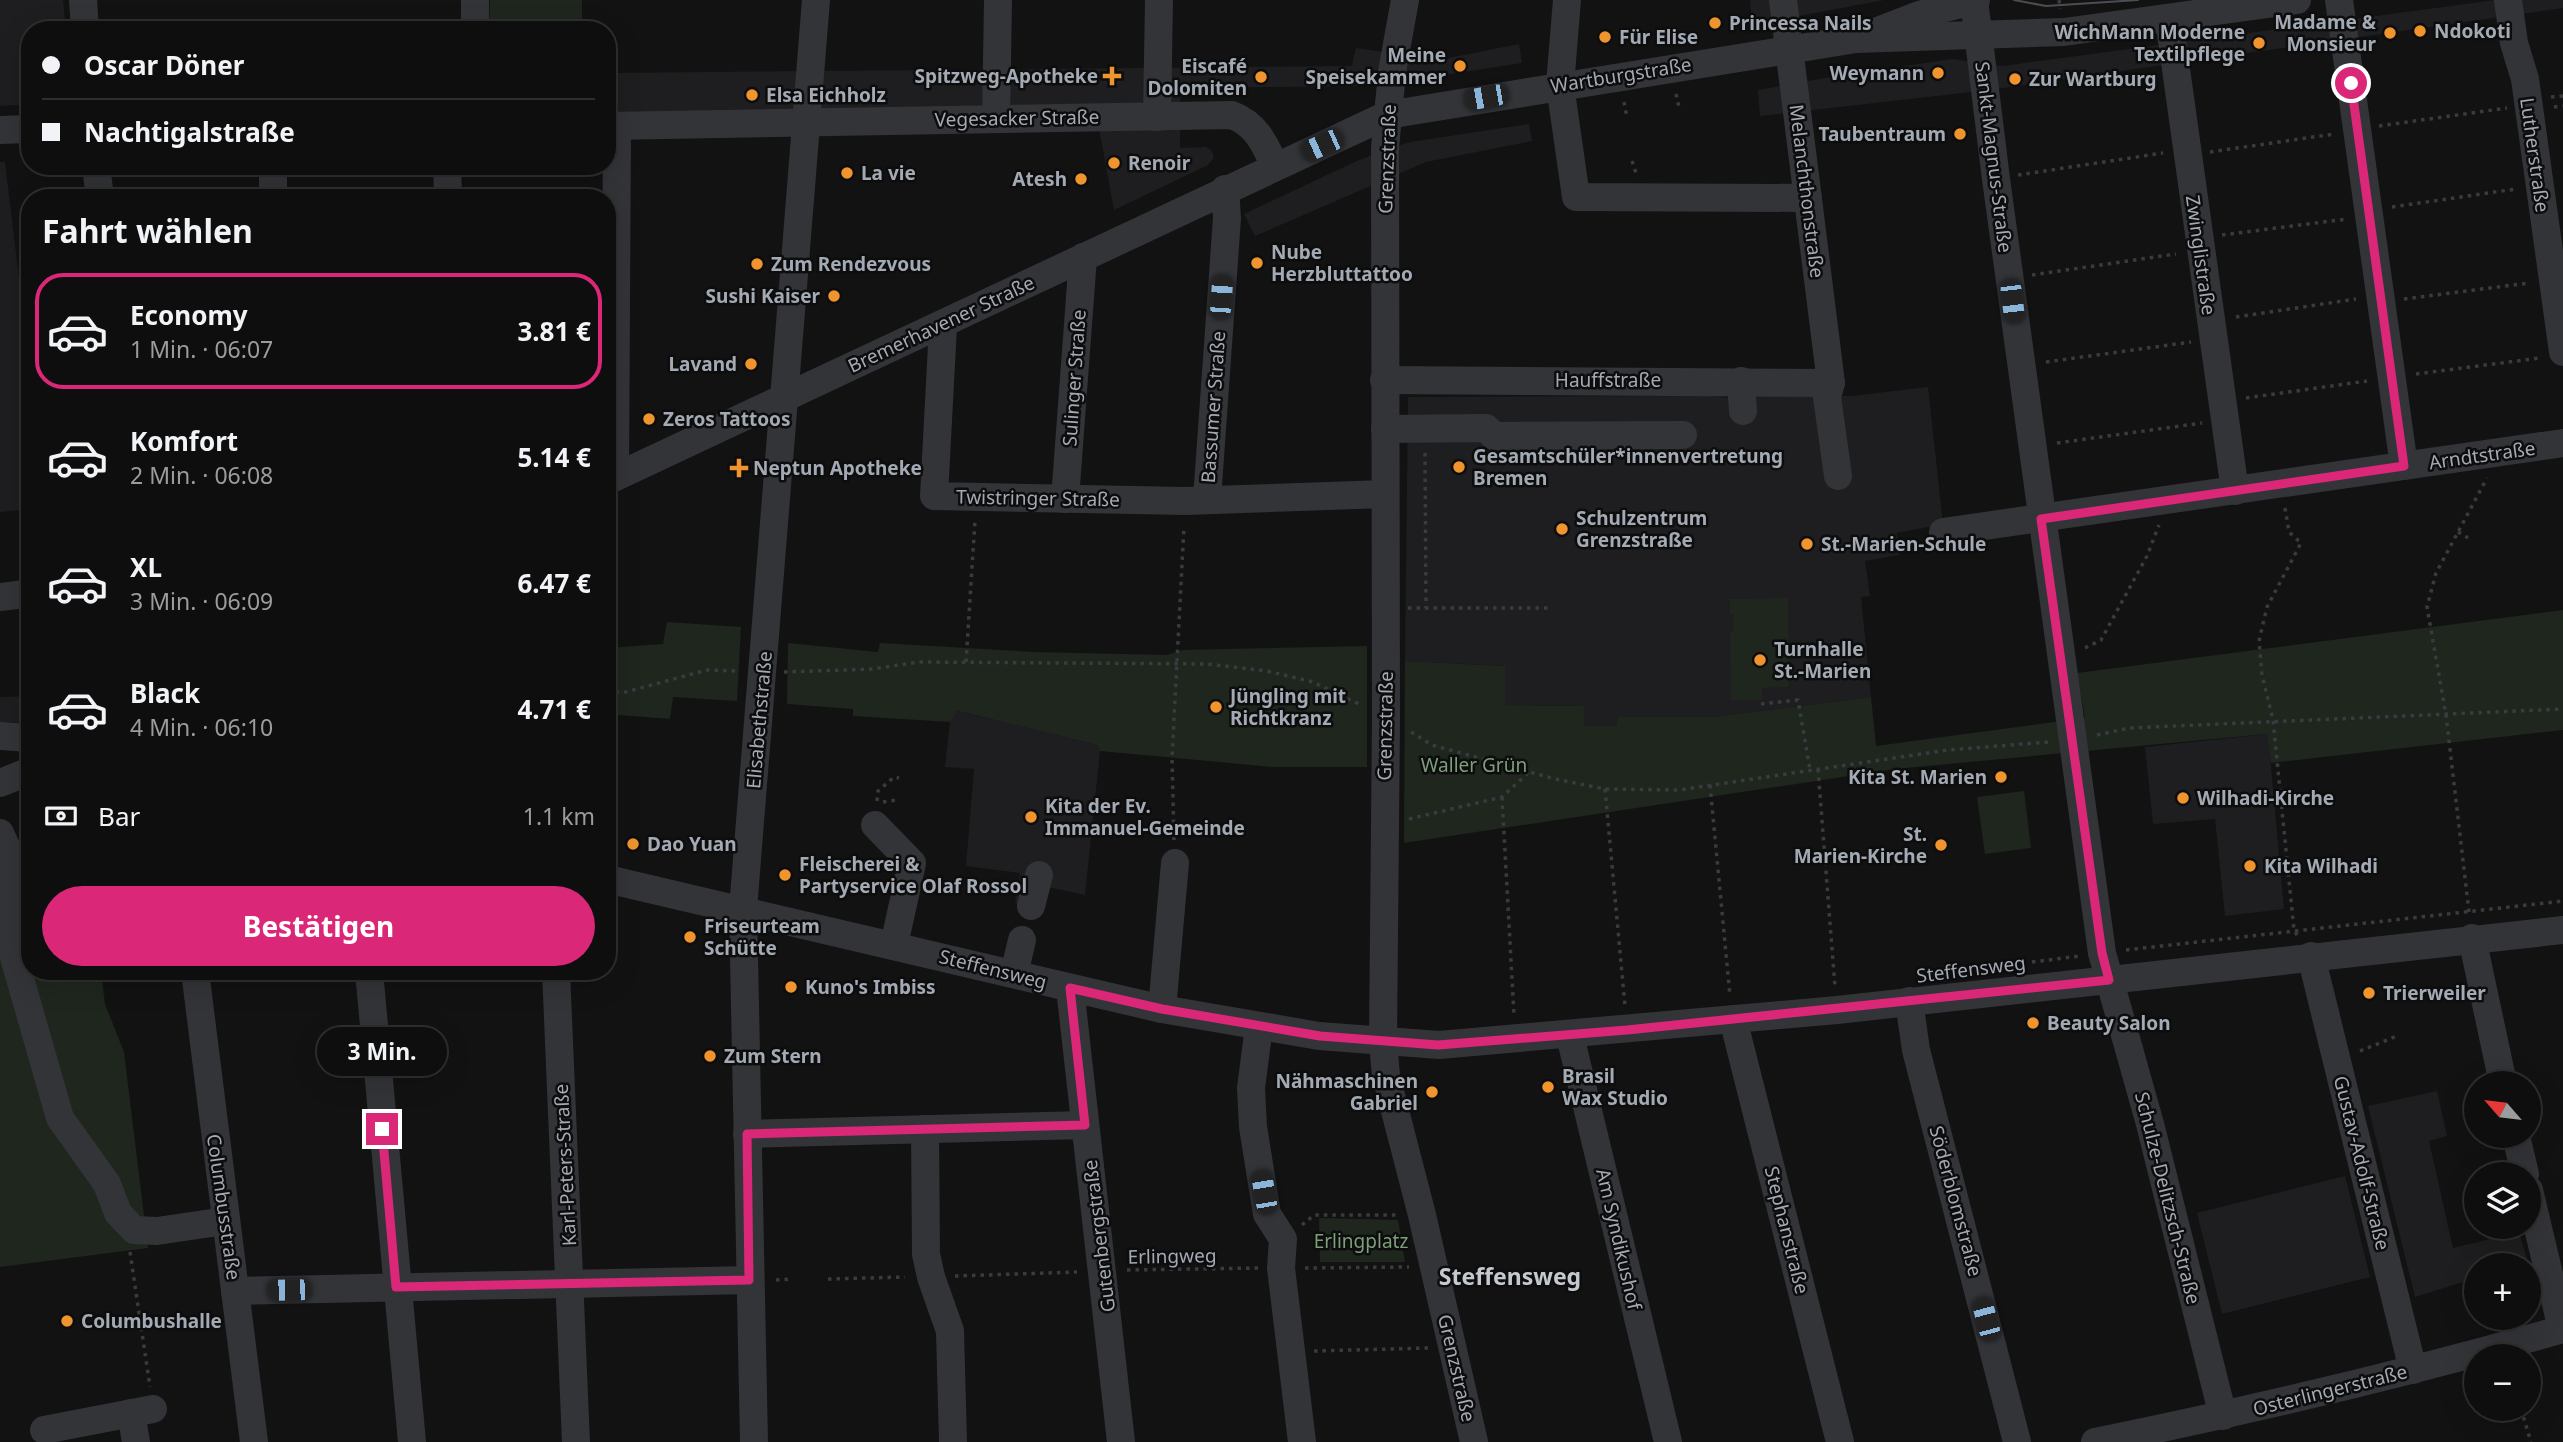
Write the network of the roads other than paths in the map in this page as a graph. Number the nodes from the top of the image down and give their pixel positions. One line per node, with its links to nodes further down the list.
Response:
1 (83, 0): 14 (street)
2 (475, 0): 15 (street)
3 (816, 0): 23 (street, Elisabethstraße)
4 (998, 0): 22 (street)
5 (1159, 0): 21 (street)
6 (1405, 0): 20 (street, Grenzstraße)
7 (1567, 0): 19 (street)
8 (1783, 0): 18 (street, Melanchthonstraße)
9 (1975, 0): 16 (street, Sankt-Magnus-Straße); 17 (street, Wartburgstraße)
10 (2297, 0): 13 (street, Wartburgstraße)
11 (2339, 0): 41 (street)
12 (2508, 0): 32 (street, Lutherstraße)
13 (2169, 19): 16 (street, Wartburgstraße); 44 (street, Zwinglistraße)
14 (84, 21)
15 (475, 21)
16 (1980, 34): 17 (street, Wartburgstraße); 48 (street, Sankt-Magnus-Straße)
17 (1856, 39): 18 (street, Wartburgstraße)
18 (1790, 50): 19 (street, Wartburgstraße); 29 (street, Melanchthonstraße)
19 (1560, 85): 20 (street, Wartburgstraße); 29 (street)
20 (1387, 115): 27 (street); 33 (street, Grenzstraße)
21 (1157, 117): 22 (street, Vegesacker Straße); 27 (street, Vegesacker Straße)
22 (996, 119): 23 (street, Vegesacker Straße)
23 (807, 121): 24 (street, Vegesacker Straße); 36 (street, Elisabethstraße)
24 (616, 126)
25 (21, 129): 26 (street)
26 (0, 130)
27 (1275, 166): 28 (street, Bremerhavener Straße)
28 (1225, 189): 30 (street, Bremerhavener Straße); 47 (street, Bassumer Straße)
29 (1808, 198): 35 (street, Melanchthonstraße)
30 (1083, 257): 31 (street, Bremerhavener Straße); 46 (street, Sulinger Straße)
31 (943, 326): 36 (street, Bremerhavener Straße); 46 (street, Twistringer Straße)
32 (2556, 354)
33 (1384, 380): 34 (street, Hauffstraße); 38 (street, Grenzstraße)
34 (1741, 381): 35 (street, Hauffstraße); 37 (street)
35 (1831, 383): 42 (street, Melanchthonstraße)
36 (782, 397): 43 (street, Bremerhavener Straße); 60 (street, Elisabethstraße)
37 (1743, 411)
38 (1385, 429): 39 (street); 45 (street, Grenzstraße)
39 (1683, 435)
40 (2563, 443): 41 (street, Arndtstraße)
41 (2404, 466): 44 (street, Arndtstraße)
42 (1838, 476)
43 (616, 477)
44 (2235, 491): 48 (street, Arndtstraße)
45 (1385, 494): 47 (street, Twistringer Straße); 77 (street, Grenzstraße)
46 (1065, 499): 47 (street, Twistringer Straße)
47 (1196, 500)
48 (2041, 519): 49 (street, Arndtstraße); 66 (street, Sankt-Magnus-Straße)
49 (1943, 532)
50 (0, 736): 51 (street)
51 (21, 737)
52 (21, 774): 53 (street)
53 (0, 782)
54 (881, 812): 64 (street)
55 (0, 833): 82 (street)
56 (1175, 863): 74 (street)
57 (1038, 875): 59 (street)
58 (616, 881): 60 (street, Steffensweg)
59 (1031, 906)
60 (743, 909): 64 (street, Steffensweg); 81 (street, Elisabethstraße)
61 (2470, 925): 62 (street, Steffensweg); 65 (street, Steffensweg); 78 (street)
62 (2563, 930)
63 (1022, 940): 67 (street)
64 (894, 945): 67 (street, Steffensweg)
65 (2311, 956): 66 (street, Steffensweg); 89 (street, Gustav-Adolf-Straße)
66 (2106, 966): 72 (street, Steffensweg); 90 (street, Schulze-Delitzsch-Straße)
67 (1014, 974): 71 (street, Steffensweg)
68 (196, 980): 82 (street, Columbusstraße)
69 (370, 980): 86 (street)
70 (556, 980): 85 (street, Karl-Peters-Straße)
71 (1070, 988): 74 (street, Steffensweg); 79 (street, Gutenbergstraße)
72 (1909, 1001): 73 (street, Steffensweg); 103 (street, Söderblomstraße)
73 (1731, 1002): 76 (street, Steffensweg); 102 (street, Stephanstraße)
74 (1162, 1009): 75 (street, Steffensweg)
75 (1259, 1027): 77 (street, Steffensweg); 99 (street)
76 (1570, 1036): 77 (street, Steffensweg); 101 (street, Am Syndikushof)
77 (1383, 1042): 100 (street, Grenzstraße)
78 (2500, 1071)
79 (1085, 1125): 80 (street); 98 (street, Gutenbergstraße)
80 (925, 1129): 81 (street); 97 (street)
81 (747, 1134): 84 (street, Elisabethstraße)
82 (225, 1221): 87 (street, Columbusstraße)
83 (2541, 1239): 88 (street)
84 (749, 1280): 85 (street); 96 (street, Elisabethstraße)
85 (570, 1283): 86 (street); 95 (street, Karl-Peters-Straße)
86 (396, 1287): 87 (street); 94 (street)
87 (235, 1291): 93 (street, Columbusstraße)
88 (2563, 1329): 89 (street, Osterlingerstraße)
89 (2413, 1370): 90 (street, Osterlingerstraße)
90 (2223, 1416): 104 (street, Osterlingerstraße)
91 (44, 1430): 92 (street)
92 (136, 1442)
93 (254, 1442)
94 (412, 1442)
95 (576, 1442)
96 (754, 1442)
97 (953, 1442)
98 (1121, 1442)
99 (1302, 1442)
100 (1474, 1442)
101 (1668, 1442)
102 (1840, 1442)
103 (2017, 1442)
104 (2095, 1442)

